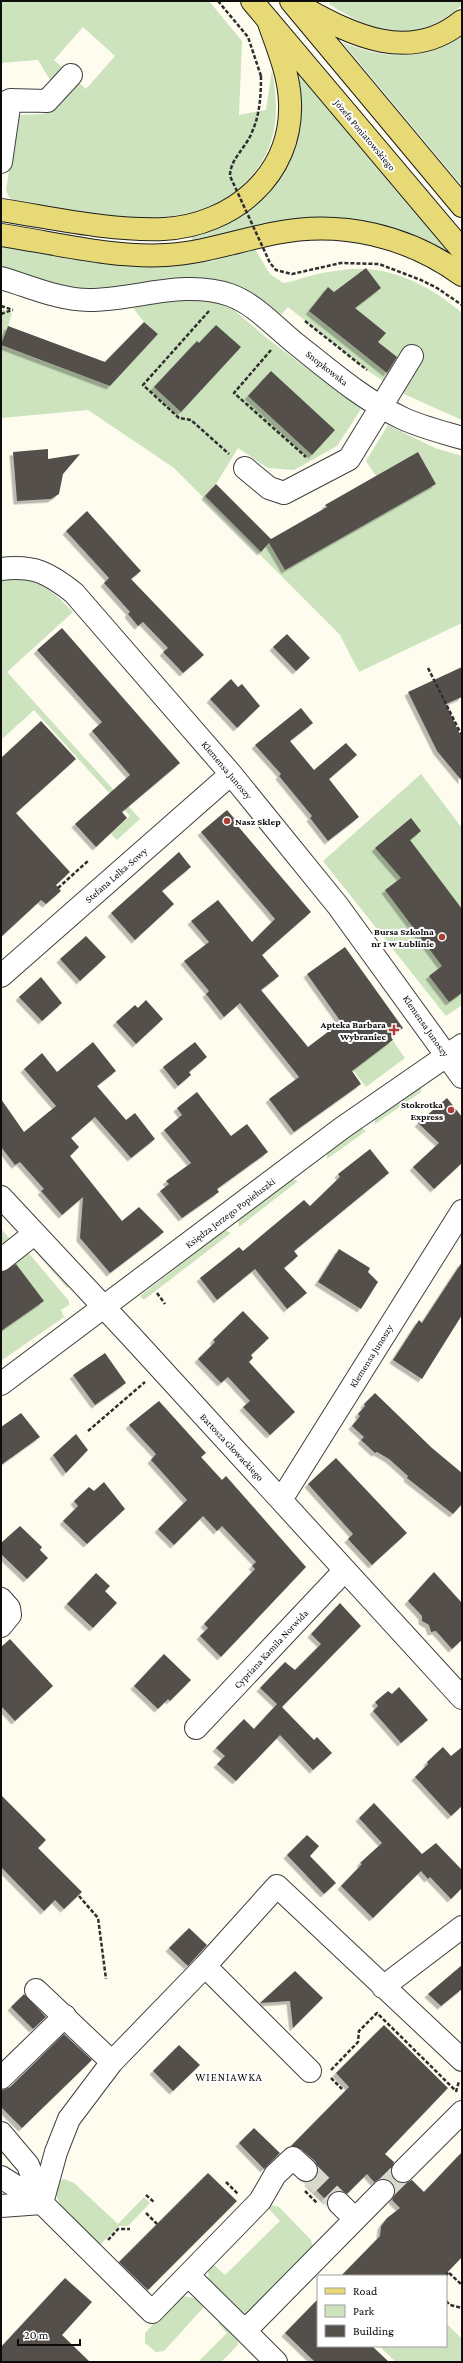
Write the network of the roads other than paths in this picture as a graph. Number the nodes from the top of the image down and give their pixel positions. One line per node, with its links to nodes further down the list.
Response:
1 (252, 1): 3 (main road, Józefa Poniatowskiego)
2 (291, 1): 4 (main road); 7 (main road)
3 (268, 20): 8 (main road); 10 (main road, Józefa Poniatowskiego)
4 (462, 21)
5 (71, 75): 6 (street)
6 (1, 162)
7 (462, 206)
8 (1, 210)
9 (1, 235): 11 (main road)
10 (462, 250)
11 (462, 275)
12 (1, 278): 14 (street, Snopkowska)
13 (412, 356): 14 (street)
14 (381, 406): 15 (street, Snopkowska); 16 (street)
15 (462, 438)
16 (245, 468)
17 (1, 569): 18 (street, Klemensa Junoszy)
18 (231, 774): 19 (street, Stefana Lelka-Sowy); 20 (street, Klemensa Junoszy)
19 (1, 976)
20 (454, 1050): 21 (street, Klemensa Junoszy); 26 (street, Księdza Jerzego Popiełuszki)
21 (462, 1076)
22 (1, 1197): 24 (street, Bartosza Głowackiego)
23 (462, 1211): 28 (street, Klemensa Junoszy)
24 (34, 1234): 25 (street); 26 (street, Bartosza Głowackiego)
25 (1, 1260)
26 (104, 1308): 27 (street, Księdza Jerzego Popiełuszki); 28 (street, Bartosza Głowackiego)
27 (1, 1384)
28 (281, 1500): 29 (street, Bartosza Głowackiego)
29 (345, 1570): 32 (street, Bartosza Głowackiego); 33 (street, Cypriana Kamila Norwida)
30 (1, 1599): 31 (street)
31 (1, 1626)
32 (462, 1698)
33 (196, 1728)
34 (462, 1927): 36 (street)
35 (205, 1966): 36 (street); 39 (street); 41 (street)
36 (383, 1987): 40 (street)
37 (36, 1990): 38 (street)
38 (65, 2016): 39 (street); 42 (street)
39 (112, 2062): 49 (street)
40 (460, 2068)
41 (310, 2071)
42 (1, 2078)
43 (458, 2104): 46 (street)
44 (1, 2133): 49 (street)
45 (306, 2170): 53 (street)
46 (403, 2171)
47 (1, 2177): 49 (street)
48 (383, 2191): 52 (street)
49 (42, 2203): 51 (street); 53 (street)
50 (339, 2203): 52 (street)
51 (1, 2206)
52 (355, 2219): 54 (street)
53 (188, 2275): 54 (street)
54 (245, 2331): 55 (street)
55 (276, 2362)

